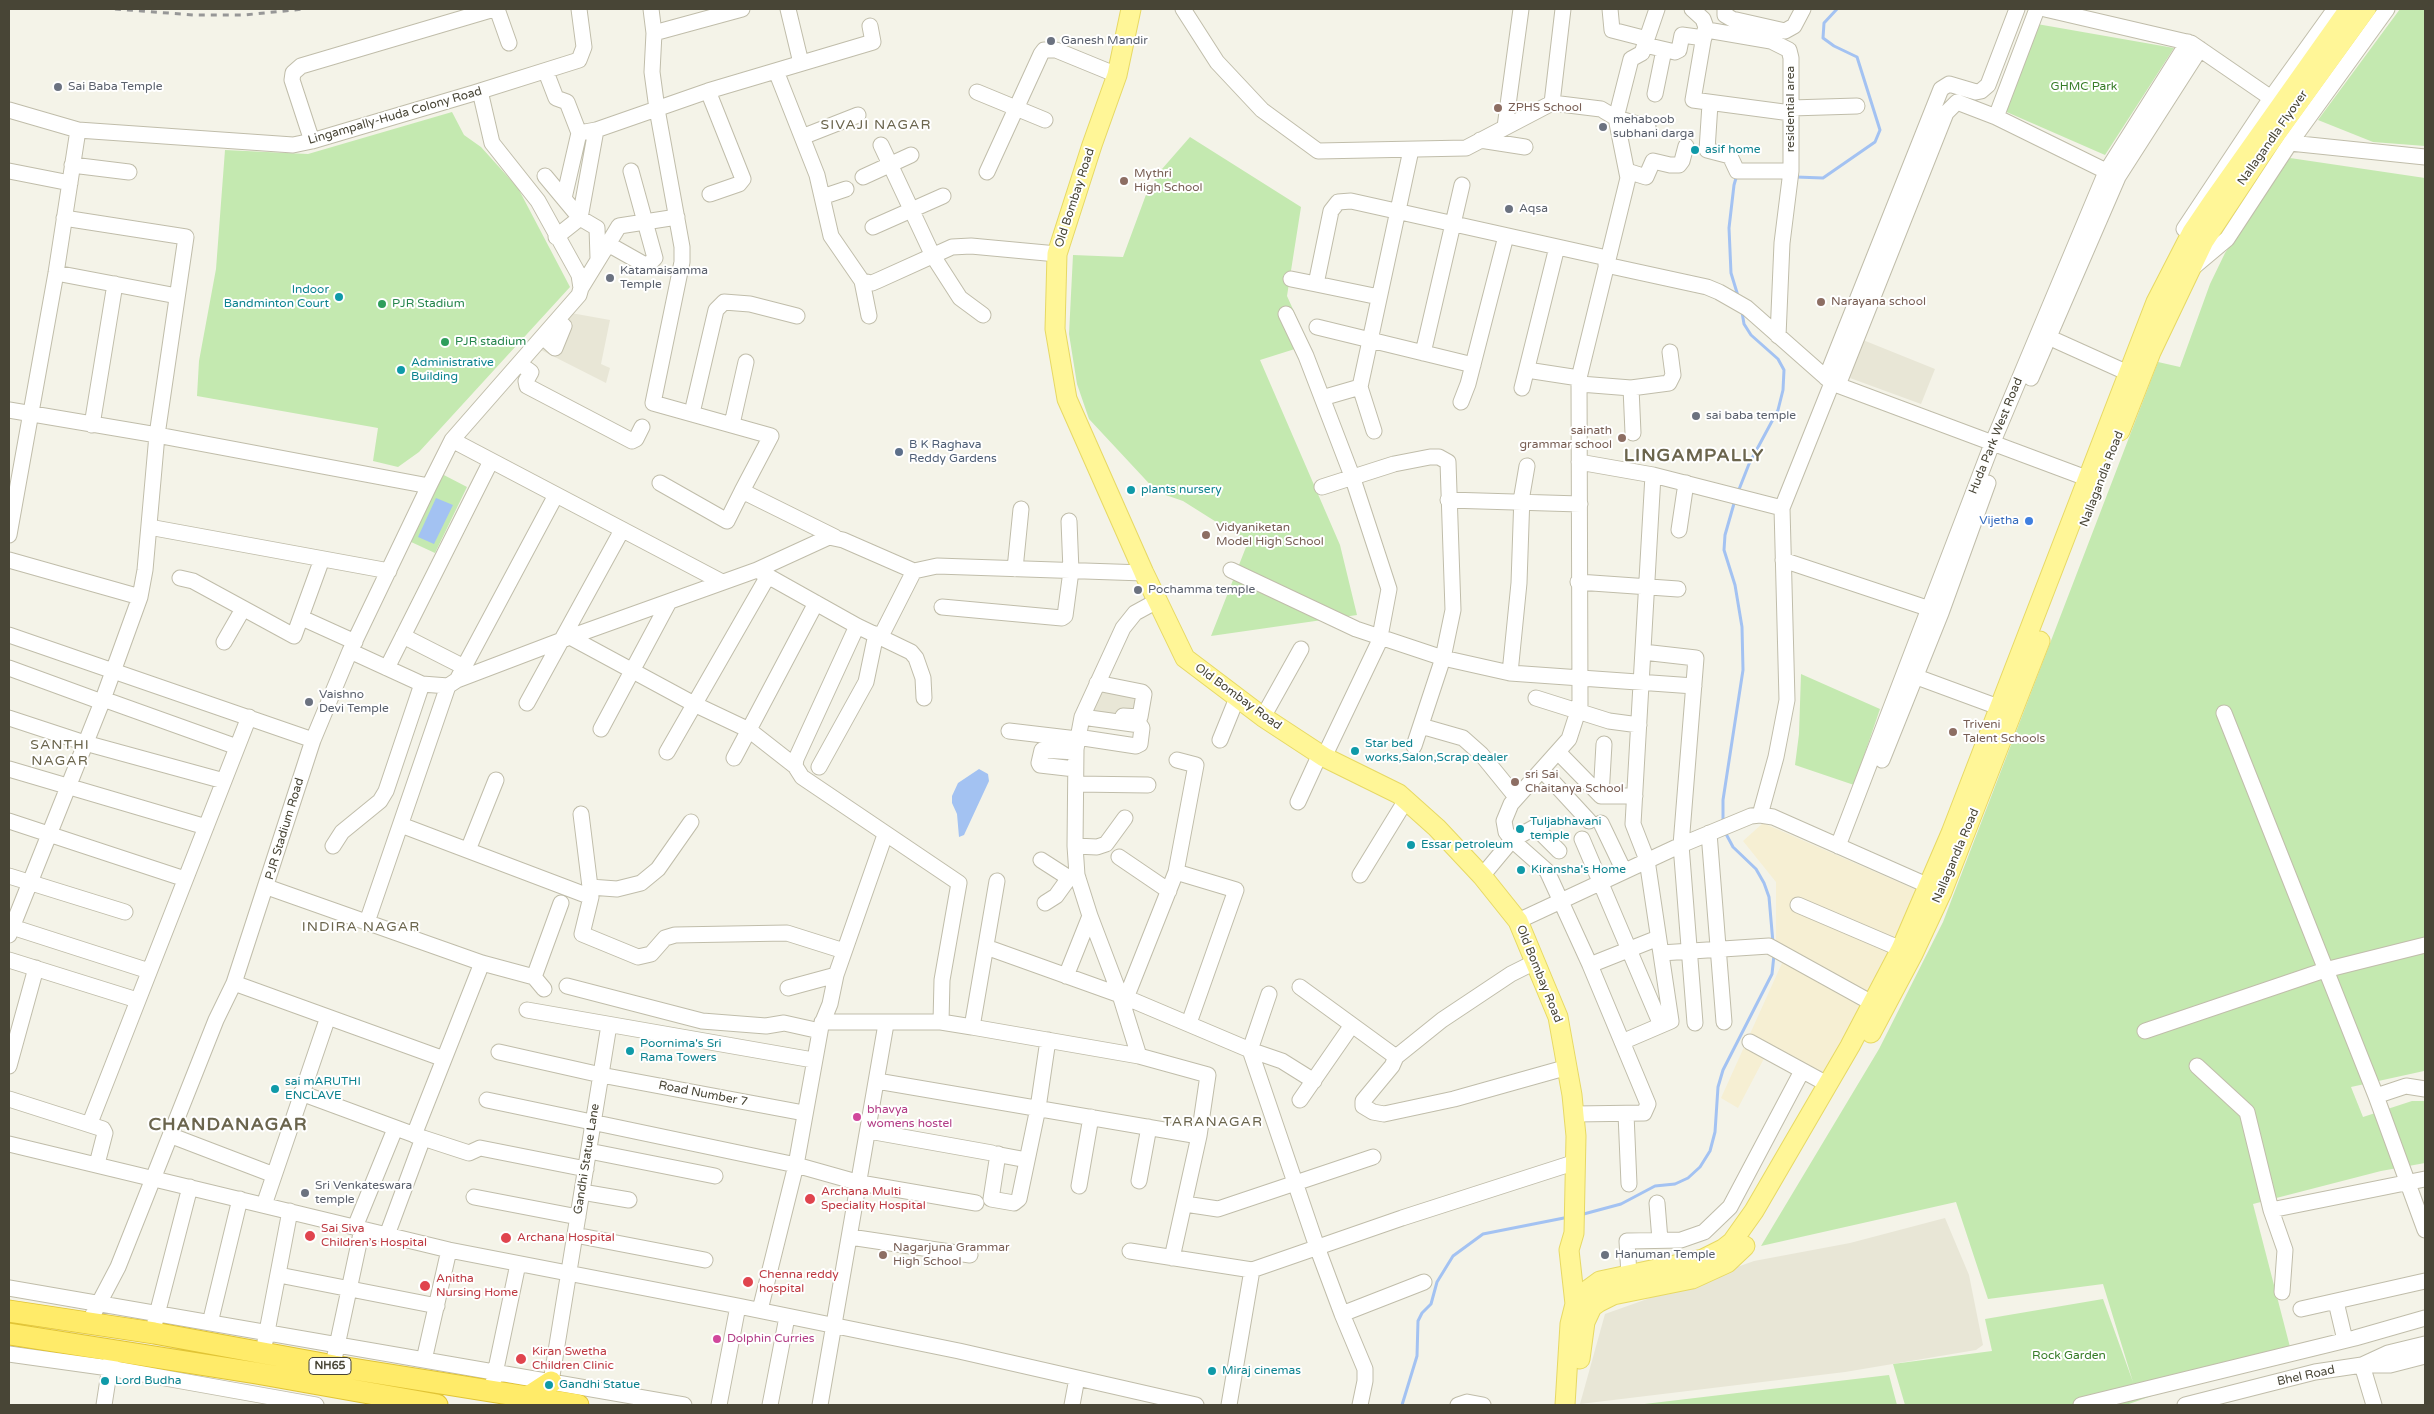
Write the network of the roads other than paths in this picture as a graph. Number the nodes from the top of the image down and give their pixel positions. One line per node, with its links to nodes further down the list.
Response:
1 (495, 9): 26 (street); 57 (street)
2 (579, 9): 32 (street, Lingampally-Huda Colony Road)
3 (651, 9): 25 (street)
4 (742, 9): 25 (street)
5 (788, 9): 30 (street)
6 (1131, 9): 33 (main road, Old Bombay Road)
7 (1182, 9): 62 (street)
8 (1522, 9): 50 (street)
9 (1563, 9): 39 (street)
10 (1610, 9): 27 (street)
11 (1657, 9): 27 (street)
12 (1692, 9): 23 (street)
13 (1725, 9): 14 (street)
14 (1803, 9)
15 (2017, 9): 126 (street)
16 (2038, 9): 47 (street)
17 (2045, 9): 22 (street)
18 (2335, 9): 38 (street)
19 (2349, 9): 83 (main road, Nallagandla Flyover)
20 (2366, 9): 83 (main road, Nallagandla Flyover)
21 (2387, 9): 58 (street)
22 (2094, 14): 28 (street)
23 (1705, 24): 29 (street); 40 (street); 45 (street, residential area)
24 (870, 26): 30 (street)
25 (654, 33): 43 (street)
26 (509, 44)
27 (1644, 45): 29 (street); 48 (street)
28 (2194, 46): 38 (street); 72 (street, Huda Park West Road)
29 (1663, 54): 37 (street)
30 (801, 63): 31 (street)
31 (776, 71): 35 (street); 55 (street)
32 (546, 72): 34 (street, Lingampally-Huda Colony Road); 54 (street)
33 (1117, 75): 42 (street); 96 (main road, Old Bombay Road)
34 (480, 91): 57 (street, Lingampally-Huda Colony Road); 93 (street)
35 (708, 91): 43 (street); 79 (street)
36 (976, 92): 42 (street)
37 (1655, 94)
38 (2271, 98): 100 (street)
39 (1552, 103): 48 (street); 50 (street)
40 (1710, 104): 45 (street); 74 (street)
41 (1857, 106): 45 (street)
42 (1016, 107): 49 (street); 71 (street)
43 (657, 109): 53 (street); 86 (street)
44 (9, 110): 52 (street, Lingampally-Huda Colony Road)
45 (1791, 111): 74 (street, residential area)
46 (858, 116): 55 (street)
47 (1996, 117): 72 (street); 126 (street)
48 (1616, 118): 51 (street); 69 (street)
49 (1045, 120)
50 (1505, 127): 56 (street)
51 (1648, 127)
52 (78, 130): 57 (street, Lingampally-Huda Colony Road); 66 (street)
53 (596, 130): 54 (street); 88 (street)
54 (579, 133): 82 (street)
55 (802, 137): 81 (street)
56 (1480, 140): 61 (street); 62 (street)
57 (312, 141)
58 (2290, 143): 64 (street); 100 (street)
59 (881, 145): 65 (street)
60 (1686, 146): 69 (street)
61 (1525, 147)
62 (1411, 150): 85 (street)
63 (911, 155): 65 (street)
64 (2425, 157)
65 (890, 164): 75 (street); 84 (street)
66 (72, 165): 70 (street); 76 (street)
67 (9, 170): 76 (street)
68 (631, 171): 89 (street)
69 (1627, 171): 99 (street)
70 (129, 172)
71 (987, 172)
72 (2112, 175): 142 (street, Huda Park West Road)
73 (545, 176): 82 (street)
74 (1791, 176): 114 (street, residential area)
75 (863, 177)
76 (70, 183): 87 (street)
77 (1462, 185): 90 (street)
78 (846, 189): 81 (street)
79 (710, 194)
80 (943, 196): 84 (street)
81 (822, 197): 103 (street)
82 (564, 198): 88 (street)
83 (2218, 205): 100 (main road, Nallagandla Flyover)
84 (912, 209): 91 (street); 97 (street)
85 (1398, 213): 90 (street); 105 (street); 108 (street)
86 (677, 217): 89 (street, PJR Stadium Road); 133 (street)
87 (64, 218): 101 (street); 107 (street)
88 (580, 218): 93 (street); 98 (street)
89 (644, 221): 94 (street, PJR Stadium Road); 94 (street)
90 (1453, 225): 92 (street); 118 (street)
91 (873, 228)
92 (1506, 236): 95 (street); 121 (street)
93 (556, 237): 106 (street)
94 (608, 244): 98 (street, PJR Stadium Road)
95 (1557, 247): 99 (street); 122 (street)
96 (1057, 254): 97 (street); 176 (main road, Old Bombay Road)
97 (933, 256): 103 (street); 110 (street)
98 (598, 258): 106 (street, PJR Stadium Road)
99 (1607, 262): 114 (street); 125 (street)
100 (2180, 270): 123 (main road, Nallagandla Road); 289 (main road, Nallagandla Road)
101 (56, 273): 104 (street); 134 (street)
102 (1291, 279): 105 (street)
103 (862, 281): 112 (street)
104 (115, 284): 107 (street); 136 (street)
105 (1316, 284): 108 (street)
106 (581, 288): 120 (street, PJR Stadium Road)
107 (177, 296): 140 (street)
108 (1379, 298): 115 (street)
109 (1286, 314): 130 (street)
110 (983, 315)
111 (798, 316): 133 (street)
112 (869, 316)
113 (1317, 327): 115 (street)
114 (1778, 336): 126 (street)
115 (1370, 340): 118 (street); 127 (street)
116 (2057, 340): 123 (street)
117 (1670, 352): 129 (street)
118 (1423, 353): 121 (street)
119 (746, 362): 135 (street)
120 (520, 364): 124 (street, PJR Stadium Road); 137 (street)
121 (1473, 365): 131 (street)
122 (1527, 370): 125 (street); 128 (street)
123 (2128, 373): 149 (main road, Nallagandla Road)
124 (505, 381): 141 (street, PJR Stadium Road); 143 (street)
125 (1579, 381): 129 (street); 145 (street)
126 (1832, 382): 142 (street); 159 (street)
127 (1360, 387): 130 (street); 138 (street)
128 (1522, 388)
129 (1631, 388): 139 (street)
130 (1322, 398): 148 (street)
131 (1461, 402)
132 (9, 410): 134 (street)
133 (692, 413): 135 (street)
134 (30, 414): 136 (street); 165 (street)
135 (732, 424): 154 (street)
136 (92, 425): 140 (street)
137 (642, 427)
138 (1374, 431)
139 (1633, 433)
140 (157, 435): 152 (street); 162 (street)
141 (452, 440): 144 (street); 152 (street, PJR Stadium Road)
142 (1996, 446): 149 (street); 188 (street, Huda Park West Road)
143 (629, 450)
144 (491, 461): 155 (street); 193 (street)
145 (1579, 462): 147 (street); 158 (street)
146 (1528, 466): 157 (street)
147 (1653, 475): 151 (street); 180 (street)
148 (1352, 476): 153 (street); 156 (street); 194 (street)
149 (2089, 480): 219 (main road, Nallagandla Road)
150 (660, 483): 154 (street)
151 (1686, 483): 159 (street); 164 (street)
152 (429, 486): 172 (street, PJR Stadium Road)
153 (1322, 488)
154 (742, 491): 166 (street)
155 (556, 495): 163 (street); 208 (street)
156 (1448, 500): 157 (street); 200 (street)
157 (1523, 502): 158 (street); 205 (street)
158 (1580, 504): 179 (street)
159 (1782, 508): 169 (street)
160 (1021, 509): 170 (street)
161 (1068, 521): 174 (street)
162 (149, 528): 167 (street); 182 (street)
163 (622, 530): 178 (street); 195 (street)
164 (1680, 530)
165 (9, 535)
166 (835, 537): 173 (street); 175 (street)
167 (322, 559): 172 (street); 189 (street)
168 (9, 560): 182 (street)
169 (1783, 560): 188 (street); 258 (street)
170 (1015, 569): 173 (street); 174 (street)
171 (1231, 570): 194 (street)
172 (388, 571): 197 (street, PJR Stadium Road)
173 (914, 571): 192 (street)
174 (1071, 571): 176 (street); 186 (street)
175 (762, 573): 178 (street); 185 (street); 218 (street)
176 (1144, 573): 183 (main road, Old Bombay Road)
177 (180, 578): 187 (street)
178 (722, 582): 184 (street)
179 (1578, 582): 180 (street); 207 (street)
180 (1647, 586): 181 (street); 199 (street)
181 (1678, 589)
182 (140, 597): 203 (street)
183 (1156, 601): 210 (street); 214 (main road, Old Bombay Road)
184 (669, 602): 195 (street); 204 (street)
185 (816, 603): 190 (street); 229 (street)
186 (942, 607)
187 (243, 609): 189 (street); 196 (street)
188 (1935, 611): 206 (street, Huda Park West Road)
189 (302, 618): 197 (street)
190 (857, 626): 192 (street); 243 (street)
191 (9, 635): 203 (street)
192 (878, 635): 213 (street); 244 (street)
193 (403, 636): 202 (street); 208 (street)
194 (1379, 636): 200 (street); 240 (street)
195 (566, 639): 204 (street); 208 (street); 217 (street)
196 (224, 642)
197 (352, 646): 202 (street); 231 (street, PJR Stadium Road)
198 (1301, 649): 225 (street)
199 (1643, 652): 209 (street); 212 (street)
200 (1443, 658): 205 (street); 227 (street)
201 (9, 668): 216 (street)
202 (387, 668): 211 (street)
203 (114, 671): 216 (street); 223 (street)
204 (632, 671): 218 (street); 228 (street)
205 (1510, 673): 207 (street)
206 (1910, 674): 219 (street); 272 (street, Huda Park West Road)
207 (1580, 676): 209 (street); 220 (street)
208 (456, 678): 211 (street); 262 (street)
209 (1642, 681): 212 (street); 226 (street)
210 (1097, 683): 222 (street); 222 (street)
211 (422, 684): 270 (street)
212 (1694, 686): 269 (street)
213 (924, 698)
214 (1237, 698): 225 (main road, Old Bombay Road); 232 (street)
215 (1536, 698): 220 (street)
216 (103, 700): 233 (street); 237 (street)
217 (527, 703)
218 (694, 704): 229 (street); 238 (street)
219 (2001, 708): 289 (main road, Nallagandla Road)
220 (1578, 712): 226 (street); 239 (street)
221 (2224, 713): 314 (street)
222 (1083, 714): 234 (street); 234 (street)
223 (249, 717): 231 (street); 237 (street)
224 (9, 718): 233 (street)
225 (1263, 718): 240 (main road, Old Bombay Road)
226 (1639, 725): 253 (street)
227 (1421, 726): 236 (street); 254 (street)
228 (601, 729)
229 (749, 730): 241 (street); 243 (street)
230 (1009, 731): 234 (street)
231 (313, 740): 288 (street, PJR Stadium Road)
232 (1220, 740)
233 (86, 743): 249 (street); 251 (street)
234 (1077, 743): 247 (street); 247 (street)
235 (1604, 744): 252 (street)
236 (1414, 746)
237 (237, 748): 249 (street)
238 (667, 752)
239 (1558, 752): 246 (street); 252 (street)
240 (1322, 756): 255 (main road, Old Bombay Road); 256 (street)
241 (734, 758)
242 (1176, 760): 279 (street)
243 (796, 766): 266 (street)
244 (819, 767)
245 (9, 769): 251 (street)
246 (1542, 770): 254 (street); 278 (street)
247 (1075, 777): 250 (street); 271 (street)
248 (496, 780): 273 (street)
249 (224, 781): 263 (street)
250 (1148, 785)
251 (66, 786): 263 (street); 265 (street)
252 (1601, 796): 253 (street)
253 (1635, 796): 277 (street)
254 (1516, 797): 268 (street)
255 (1406, 800): 280 (street); 282 (main road, Old Bombay Road)
256 (1298, 802)
257 (581, 814): 291 (street)
258 (1760, 815): 264 (street); 272 (street)
259 (1125, 818): 271 (street)
260 (9, 821): 265 (street)
261 (691, 822): 291 (street)
262 (401, 825): 273 (street); 299 (street)
263 (206, 827): 284 (street)
264 (1712, 832): 269 (street); 305 (street)
265 (49, 833): 284 (street); 286 (street)
266 (885, 835): 307 (street); 330 (street)
267 (1582, 839): 287 (street)
268 (1512, 840): 274 (street); 282 (street); 292 (street)
269 (1681, 844): 277 (street); 308 (street)
270 (333, 846)
271 (1075, 846): 283 (street)
272 (1842, 848): 289 (street)
273 (468, 850): 291 (street)
274 (1559, 851)
275 (1119, 858): 290 (street)
276 (1041, 860): 283 (street)
277 (1647, 860): 278 (street); 301 (street)
278 (1624, 871): 287 (street)
279 (1176, 872): 290 (street); 333 (street)
280 (1360, 875)
281 (9, 876): 286 (street)
282 (1482, 876): 298 (main road, Old Bombay Road)
283 (1074, 878): 294 (street); 297 (street)
284 (185, 879): 315 (street)
285 (997, 881): 303 (street)
286 (30, 882): 296 (street); 300 (street)
287 (1600, 882): 292 (street); 304 (street)
288 (267, 887): 299 (street); 319 (street, PJR Stadium Road)
289 (1935, 889): 306 (main road, Nallagandla Road); 414 (main road, Nallagandla Road)
290 (1169, 891): 325 (street)
291 (591, 892): 307 (street)
292 (1560, 901): 298 (street); 312 (street)
293 (561, 903): 318 (street)
294 (1045, 903)
295 (1798, 905): 306 (street)
296 (124, 912)
297 (1090, 916): 317 (street); 325 (street)
298 (1518, 921): 310 (main road, Old Bombay Road)
299 (367, 922): 311 (street)
300 (10, 929): 315 (street)
301 (1659, 945): 304 (street); 308 (street); 337 (street)
302 (2425, 945): 314 (street)
303 (986, 947): 317 (street); 339 (street)
304 (1629, 948): 312 (street); 337 (street)
305 (1718, 948): 308 (street); 327 (street); 332 (street)
306 (1901, 949): 327 (main road, Nallagandla Road)
307 (844, 951): 316 (street)
308 (1689, 951): 331 (street)
309 (9, 960): 313 (street)
310 (1535, 962): 348 (street); 353 (main road, Old Bombay Road)
311 (482, 963): 318 (street); 349 (street)
312 (1590, 965): 343 (street)
313 (36, 968): 326 (street); 341 (street)
314 (2325, 970): 340 (street); 361 (street)
315 (149, 971): 326 (street)
316 (836, 975): 322 (street); 338 (street)
317 (1066, 976): 325 (street)
318 (534, 977): 323 (street)
319 (234, 983): 329 (street); 375 (street, PJR Stadium Road)
320 (567, 986): 338 (street)
321 (1300, 987): 336 (street)
322 (788, 988)
323 (544, 989)
324 (1269, 994): 345 (street)
325 (1123, 997): 333 (street); 347 (street)
326 (137, 1000): 370 (street)
327 (1872, 1003): 358 (main road, Nallagandla Road)
328 (527, 1010): 334 (street)
329 (328, 1017): 349 (street); 360 (street)
330 (941, 1022): 335 (street); 339 (street)
331 (1695, 1022)
332 (1724, 1022)
333 (1189, 1023): 345 (street)
334 (609, 1024): 350 (street); 355 (street, Gandhi Statue Lane)
335 (886, 1024): 338 (street); 356 (street)
336 (1352, 1025): 348 (street); 357 (street)
337 (1661, 1025): 343 (street)
338 (821, 1026): 350 (street)
339 (972, 1027): 342 (street)
340 (2146, 1031)
341 (13, 1034): 351 (street)
342 (1048, 1040): 347 (street); 365 (street)
343 (1622, 1042): 368 (street)
344 (1750, 1042): 354 (street)
345 (1250, 1050): 357 (street); 394 (street)
346 (499, 1052): 355 (street, Road Number 7)
347 (1138, 1056): 376 (street)
348 (1396, 1057): 353 (street)
349 (444, 1059): 377 (street)
350 (814, 1060): 366 (street)
351 (9, 1066)
352 (2197, 1066): 406 (street)
353 (1568, 1067): 367 (main road, Old Bombay Road)
354 (1802, 1071): 358 (street); 415 (street)
355 (601, 1075): 366 (street, Road Number 7); 371 (street, Gandhi Statue Lane)
356 (877, 1081): 365 (street); 374 (street)
357 (1314, 1081): 364 (street)
358 (1826, 1084): 414 (main road, Nallagandla Road)
359 (2425, 1088): 361 (street)
360 (301, 1093): 373 (street); 387 (street)
361 (2376, 1096): 393 (street)
362 (9, 1099): 370 (street)
363 (487, 1100): 371 (street)
364 (1300, 1100)
365 (1038, 1108): 369 (street); 382 (street)
366 (804, 1113): 385 (street)
367 (1575, 1114): 368 (street); 383 (main road, Old Bombay Road)
368 (1626, 1114): 395 (street)
369 (1091, 1117): 372 (street); 396 (street)
370 (90, 1123): 384 (street)
371 (593, 1124): 379 (street, Gandhi Statue Lane); 385 (street)
372 (1149, 1127): 376 (street); 391 (street)
373 (395, 1129): 377 (street); 409 (street)
374 (869, 1131): 380 (street); 392 (street)
375 (172, 1136): 387 (street); 389 (street, PJR Stadium Road)
376 (1199, 1136): 404 (street)
377 (418, 1137): 386 (street); 411 (street)
378 (9, 1144): 384 (street)
379 (588, 1151): 386 (street, Gandhi Statue Lane); 388 (street)
380 (995, 1154): 382 (street); 382 (street)
381 (1373, 1157): 394 (street)
382 (1027, 1160)
383 (1576, 1162): 416 (street); 431 (main road, Old Bombay Road)
384 (98, 1164): 389 (street)
385 (796, 1165): 392 (street); 438 (street)
386 (586, 1169): 398 (street, Gandhi Statue Lane)
387 (274, 1175): 405 (street)
388 (715, 1176)
389 (155, 1179): 397 (street); 434 (street, PJR Stadium Road)
390 (2425, 1179): 393 (street)
391 (1139, 1181)
392 (860, 1183): 402 (street); 413 (street)
393 (2408, 1183): 406 (street); 410 (street)
394 (1296, 1184): 404 (street); 416 (street)
395 (1629, 1184)
396 (1079, 1186)
397 (190, 1187): 400 (street); 446 (street)
398 (582, 1192): 401 (street); 408 (street, Gandhi Statue Lane)
399 (474, 1197): 408 (street)
400 (240, 1199): 405 (street); 443 (street)
401 (629, 1200)
402 (976, 1203)
403 (1657, 1203): 415 (street)
404 (1185, 1204): 420 (street)
405 (264, 1205): 407 (street)
406 (2270, 1210): 432 (street)
407 (290, 1211): 409 (street); 425 (street)
408 (578, 1216): 412 (street, Gandhi Statue Lane)
409 (359, 1228): 411 (street); 430 (street)
410 (2425, 1230)
411 (387, 1235): 417 (street)
412 (575, 1235): 421 (street); 424 (street, Gandhi Statue Lane)
413 (850, 1236): 419 (street); 447 (street)
414 (1746, 1236): 426 (main road, Nallagandla Road); 444 (main road, Nallagandla Road)
415 (1660, 1240): 426 (street)
416 (1317, 1247): 423 (street); 440 (street)
417 (449, 1250): 422 (street); 435 (street)
418 (1130, 1251): 420 (street)
419 (970, 1255)
420 (1172, 1258): 423 (street)
421 (705, 1260)
422 (518, 1264): 424 (street); 464 (street)
423 (1252, 1270): 477 (street)
424 (569, 1273): 436 (street); 465 (street, Gandhi Statue Lane)
425 (279, 1275): 430 (street); 451 (street)
426 (1629, 1275): 431 (main road, Nallagandla Road)
427 (2425, 1281): 433 (street)
428 (1424, 1282): 440 (street)
429 (9, 1288): 434 (street)
430 (348, 1288): 435 (street); 453 (street)
431 (1587, 1292): 444 (main road)
432 (2282, 1292)
433 (2336, 1302): 437 (street); 450 (street)
434 (105, 1305): 445 (street); 446 (street); 448 (street)
435 (436, 1306): 458 (street)
436 (738, 1306): 438 (street); 472 (street)
437 (2301, 1309)
438 (760, 1310): 441 (street)
439 (9, 1311): 445 (highway, NH65)
440 (1342, 1314): 478 (street)
441 (787, 1317): 447 (street); 473 (street)
442 (2425, 1318): 450 (street)
443 (210, 1323): 446 (street); 451 (street)
444 (1578, 1323): 481 (main road); 482 (main road)
445 (88, 1324): 448 (highway, NH65)
446 (155, 1324): 448 (highway, NH65); 457 (highway, NH65)
447 (834, 1326): 463 (street); 474 (street)
448 (109, 1327)
449 (9, 1334): 456 (highway, NH65)
450 (2345, 1340): 483 (street)
451 (265, 1343): 453 (street); 457 (highway, NH65); 462 (highway, NH65)
452 (2425, 1344): 460 (street, Bhel Road)
453 (336, 1345): 458 (street); 462 (street)
454 (9, 1354): 456 (street)
455 (2425, 1356): 459 (street)
456 (111, 1359): 457 (highway, NH65); 467 (street); 468 (street)
457 (230, 1359): 462 (highway, NH65)
458 (424, 1360): 464 (street)
459 (2390, 1365): 460 (street); 461 (street)
460 (2362, 1366): 484 (street, Bhel Road); 485 (street)
461 (2425, 1366)
462 (330, 1376): 464 (highway, NH65); 466 (highway, NH65); 468 (street)
463 (1077, 1378): 475 (street); 476 (street)
464 (493, 1382): 465 (street); 465 (highway, NH65)
465 (551, 1392): 470 (highway, NH65); 471 (street)
466 (380, 1400): 469 (highway, NH65)
467 (104, 1405)
468 (315, 1405)
469 (435, 1405)
470 (578, 1405)
471 (684, 1405)
472 (719, 1405)
473 (770, 1405)
474 (820, 1405)
475 (1072, 1405)
476 (1196, 1405)
477 (1228, 1405)
478 (1360, 1405)
479 (1458, 1405): 480 (street)
480 (1483, 1405)
481 (1565, 1405)
482 (1577, 1405)
483 (2081, 1405)
484 (2185, 1405)
485 (2374, 1405)

